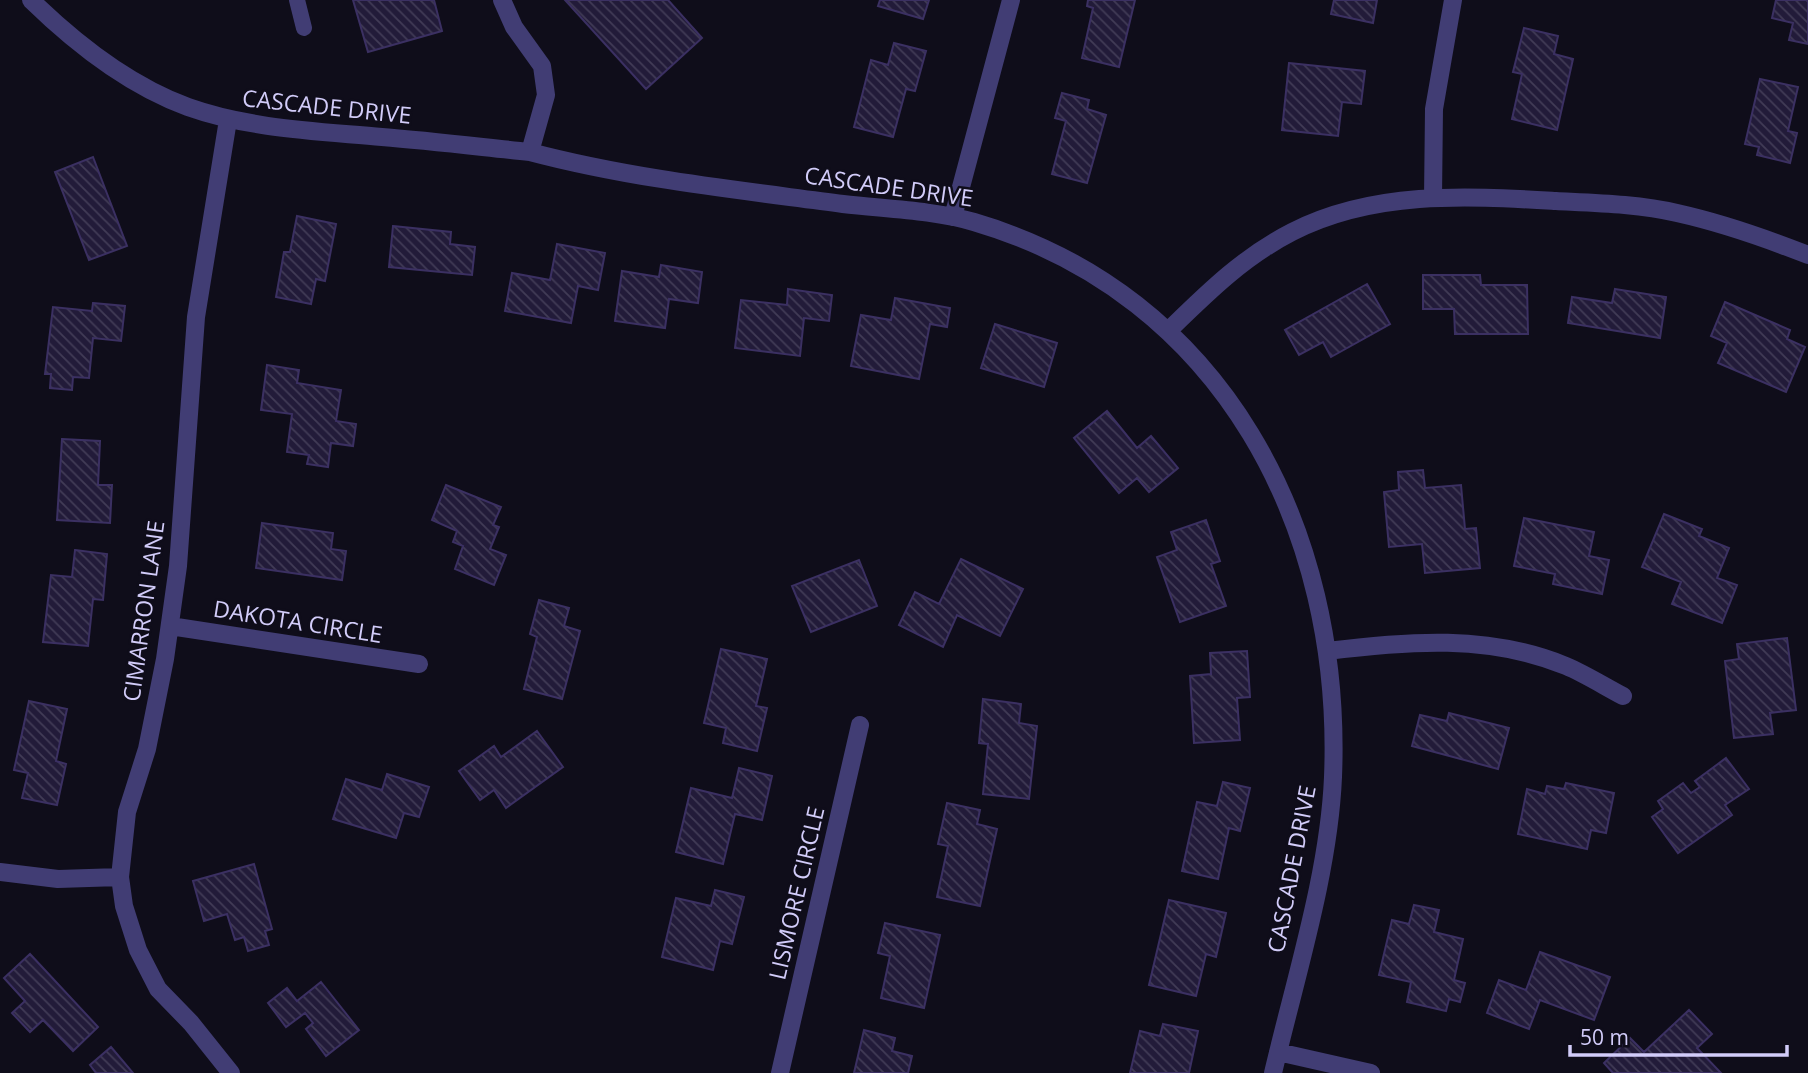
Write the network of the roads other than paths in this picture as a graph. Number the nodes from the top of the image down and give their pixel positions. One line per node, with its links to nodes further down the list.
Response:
1 (31, 0): 7 (street, CASCADE DRIVE)
2 (297, 0): 6 (lane)
3 (502, 0): 8 (street)
4 (1011, 0): 10 (street)
5 (1453, 0): 9 (street)
6 (304, 28)
7 (228, 120): 8 (street, CASCADE DRIVE); 13 (street, CIMARRON LANE)
8 (530, 152): 10 (street, CASCADE DRIVE)
9 (1433, 198): 11 (street); 12 (street)
10 (953, 217): 12 (street, CASCADE DRIVE)
11 (1808, 255)
12 (1168, 331): 14 (street, CASCADE DRIVE)
13 (170, 626): 15 (street, DAKOTA CIRCLE); 19 (street, CIMARRON LANE)
14 (1327, 651): 16 (street); 20 (street, CASCADE DRIVE)
15 (419, 664)
16 (1623, 696)
17 (860, 725): 22 (street, LISMORE CIRCLE)
18 (0, 873): 19 (street)
19 (120, 877): 21 (street, CIMARRON LANE)
20 (1278, 1052): 23 (street, CASCADE DRIVE); 24 (street)
21 (231, 1073)
22 (780, 1073)
23 (1273, 1073)
24 (1371, 1073)

